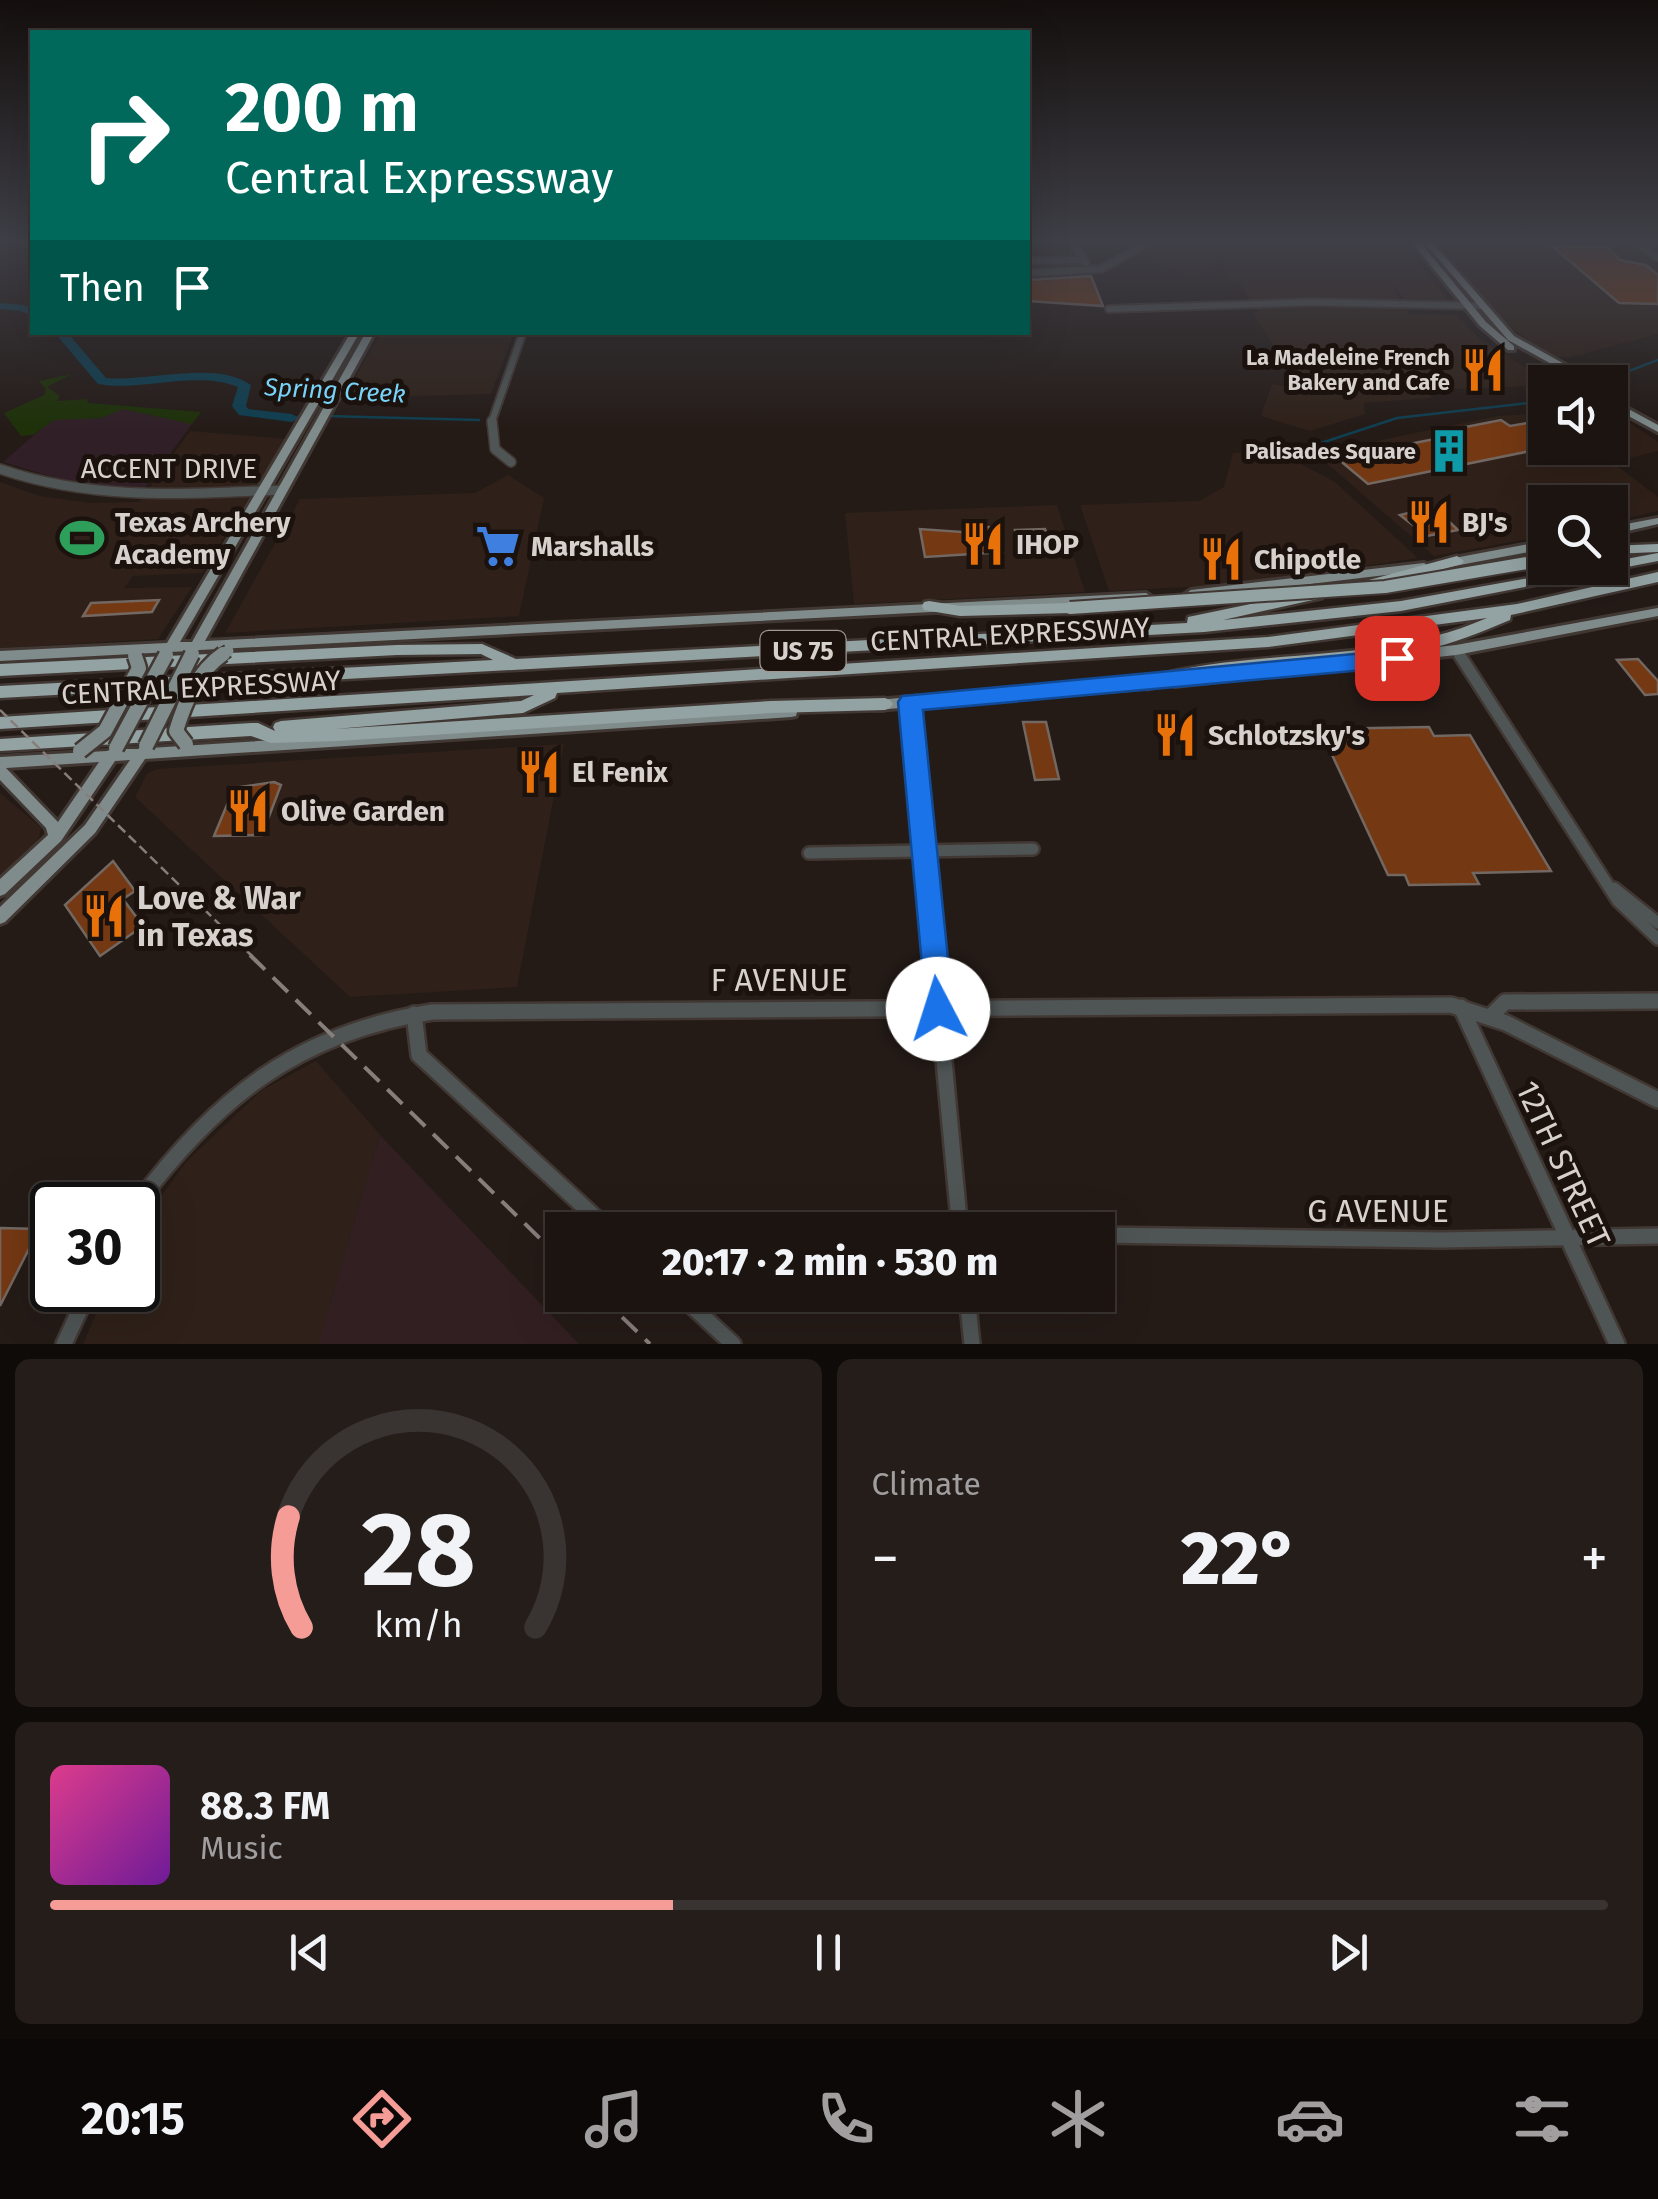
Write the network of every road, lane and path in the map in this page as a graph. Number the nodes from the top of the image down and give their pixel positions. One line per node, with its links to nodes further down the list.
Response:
1 (1473, 305): 4 (main road)
2 (1474, 305): 4 (main road)
3 (1109, 309): 4 (street)
4 (1477, 309): 8 (main road)
5 (354, 335): 9 (main road)
6 (368, 335): 10 (main road)
7 (522, 335): 15 (street)
8 (1546, 365)
9 (321, 392): 10 (main road); 18 (main road)
10 (338, 392): 17 (main road)
11 (1628, 405): 13 (main road)
12 (1628, 408): 14 (main road)
13 (1658, 418)
14 (1658, 429)
15 (511, 462)
16 (0, 469): 18 (street, ACCENT DRIVE)
17 (282, 490): 18 (street, ACCENT DRIVE); 36 (main road)
18 (264, 491): 37 (main road)
19 (1658, 521): 20 (main road)
20 (1628, 527)
21 (1528, 548): 25 (main road, CENTRAL EXPRESSWAY)
22 (1658, 548): 23 (highway)
23 (1628, 549)
24 (1658, 557): 27 (highway, CENTRAL EXPRESSWAY / US 75)
25 (1458, 561): 30 (main road, CENTRAL EXPRESSWAY); 33 (highway)
26 (1528, 563): 30 (highway, bridge)
27 (1628, 563)
28 (1658, 577): 31 (highway, CENTRAL EXPRESSWAY / US 75)
29 (1528, 582): 33 (highway, CENTRAL EXPRESSWAY / US 75)
30 (929, 606): 34 (main road, CENTRAL EXPRESSWAY)
31 (1517, 609): 42 (highway); 43 (highway, CENTRAL EXPRESSWAY / US 75)
32 (1658, 612): 38 (main road, CENTRAL EXPRESSWAY)
33 (1170, 630): 40 (highway, CENTRAL EXPRESSWAY / US 75)
34 (254, 642): 36 (main road, CENTRAL EXPRESSWAY); 51 (main road, bridge)
35 (111, 649): 37 (main road, CENTRAL EXPRESSWAY); 39 (main road, CENTRAL EXPRESSWAY); 53 (main road, bridge)
36 (195, 649): 37 (main road, CENTRAL EXPRESSWAY); 50 (main road, bridge)
37 (169, 650): 52 (main road, bridge)
38 (1456, 650): 42 (main road, CENTRAL EXPRESSWAY); 60 (street)
39 (0, 656)
40 (514, 663): 41 (highway); 44 (highway, CENTRAL EXPRESSWAY / US 75)
41 (0, 670)
42 (1147, 682): 45 (main road, CENTRAL EXPRESSWAY)
43 (558, 690): 47 (highway, CENTRAL EXPRESSWAY / US 75); 48 (highway)
44 (0, 692)
45 (910, 702): 46 (main road, CENTRAL EXPRESSWAY); 58 (street)
46 (885, 704): 48 (highway); 51 (main road, CENTRAL EXPRESSWAY)
47 (0, 724)
48 (251, 729): 49 (highway)
49 (0, 746)
50 (143, 750): 51 (main road, CENTRAL EXPRESSWAY); 52 (main road, CENTRAL EXPRESSWAY); 62 (main road)
51 (206, 751)
52 (113, 752): 53 (main road, CENTRAL EXPRESSWAY); 56 (main road)
53 (66, 759): 54 (main road, CENTRAL EXPRESSWAY)
54 (0, 763)
55 (0, 771): 56 (main road)
56 (56, 837): 61 (main road)
57 (1033, 850): 58 (street)
58 (925, 852): 59 (street); 67 (street)
59 (809, 853)
60 (1610, 884): 63 (street); 64 (street)
61 (0, 890)
62 (0, 917)
63 (1658, 923)
64 (1658, 939)
65 (1658, 1001): 69 (street)
66 (1460, 1007): 67 (street, F AVENUE); 69 (street, F AVENUE); 76 (street, 12TH STREET)
67 (938, 1009): 68 (street, F AVENUE); 73 (street)
68 (414, 1014): 71 (street, F AVENUE); 72 (street)
69 (1492, 1015): 70 (street, F AVENUE)
70 (1658, 1100)
71 (154, 1182)
72 (589, 1212)
73 (958, 1212)
74 (1115, 1235): 76 (street, G AVENUE)
75 (1658, 1236): 76 (street, G AVENUE)
76 (1566, 1237): 83 (street, 12TH STREET)
77 (79, 1312): 80 (street)
78 (698, 1312): 81 (street)
79 (969, 1312): 82 (street)
80 (64, 1344)
81 (733, 1344)
82 (972, 1344)
83 (1617, 1344)

